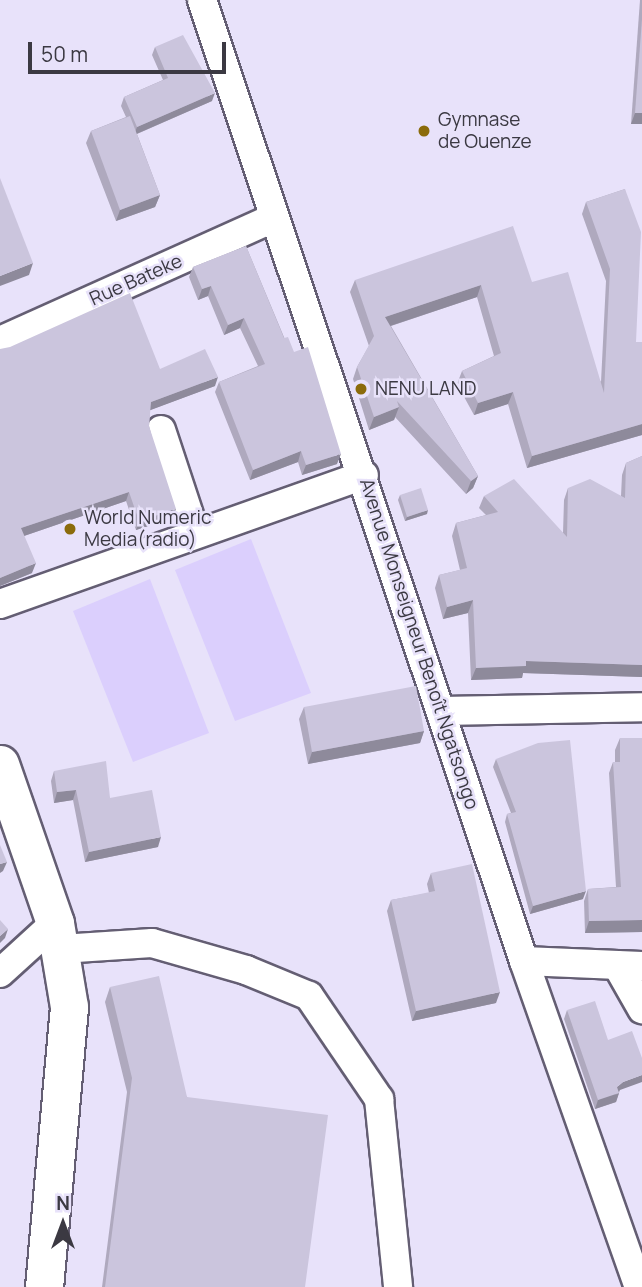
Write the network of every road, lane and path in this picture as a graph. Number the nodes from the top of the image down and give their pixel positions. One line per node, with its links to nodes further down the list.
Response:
1 (201, 0): 2 (street, Avenue Monseigneur Benoît Ngatsongo)
2 (272, 219): 3 (street, Rue Bateke); 5 (street, Avenue Monseigneur Benoît Ngatsongo)
3 (0, 341)
4 (161, 430): 6 (street)
5 (364, 475): 6 (street); 9 (street, Avenue Monseigneur Benoît Ngatsongo)
6 (195, 533): 7 (street)
7 (0, 604)
8 (642, 708): 9 (street)
9 (442, 710): 12 (street, Avenue Monseigneur Benoît Ngatsongo)
10 (0, 764): 11 (main road)
11 (58, 936): 14 (street); 16 (main road); 17 (street)
12 (524, 961): 13 (street); 18 (street, Avenue Monseigneur Benoît Ngatsongo)
13 (629, 966): 15 (street)
14 (0, 973)
15 (642, 1009)
16 (44, 1287)
17 (398, 1287)
18 (639, 1287)

